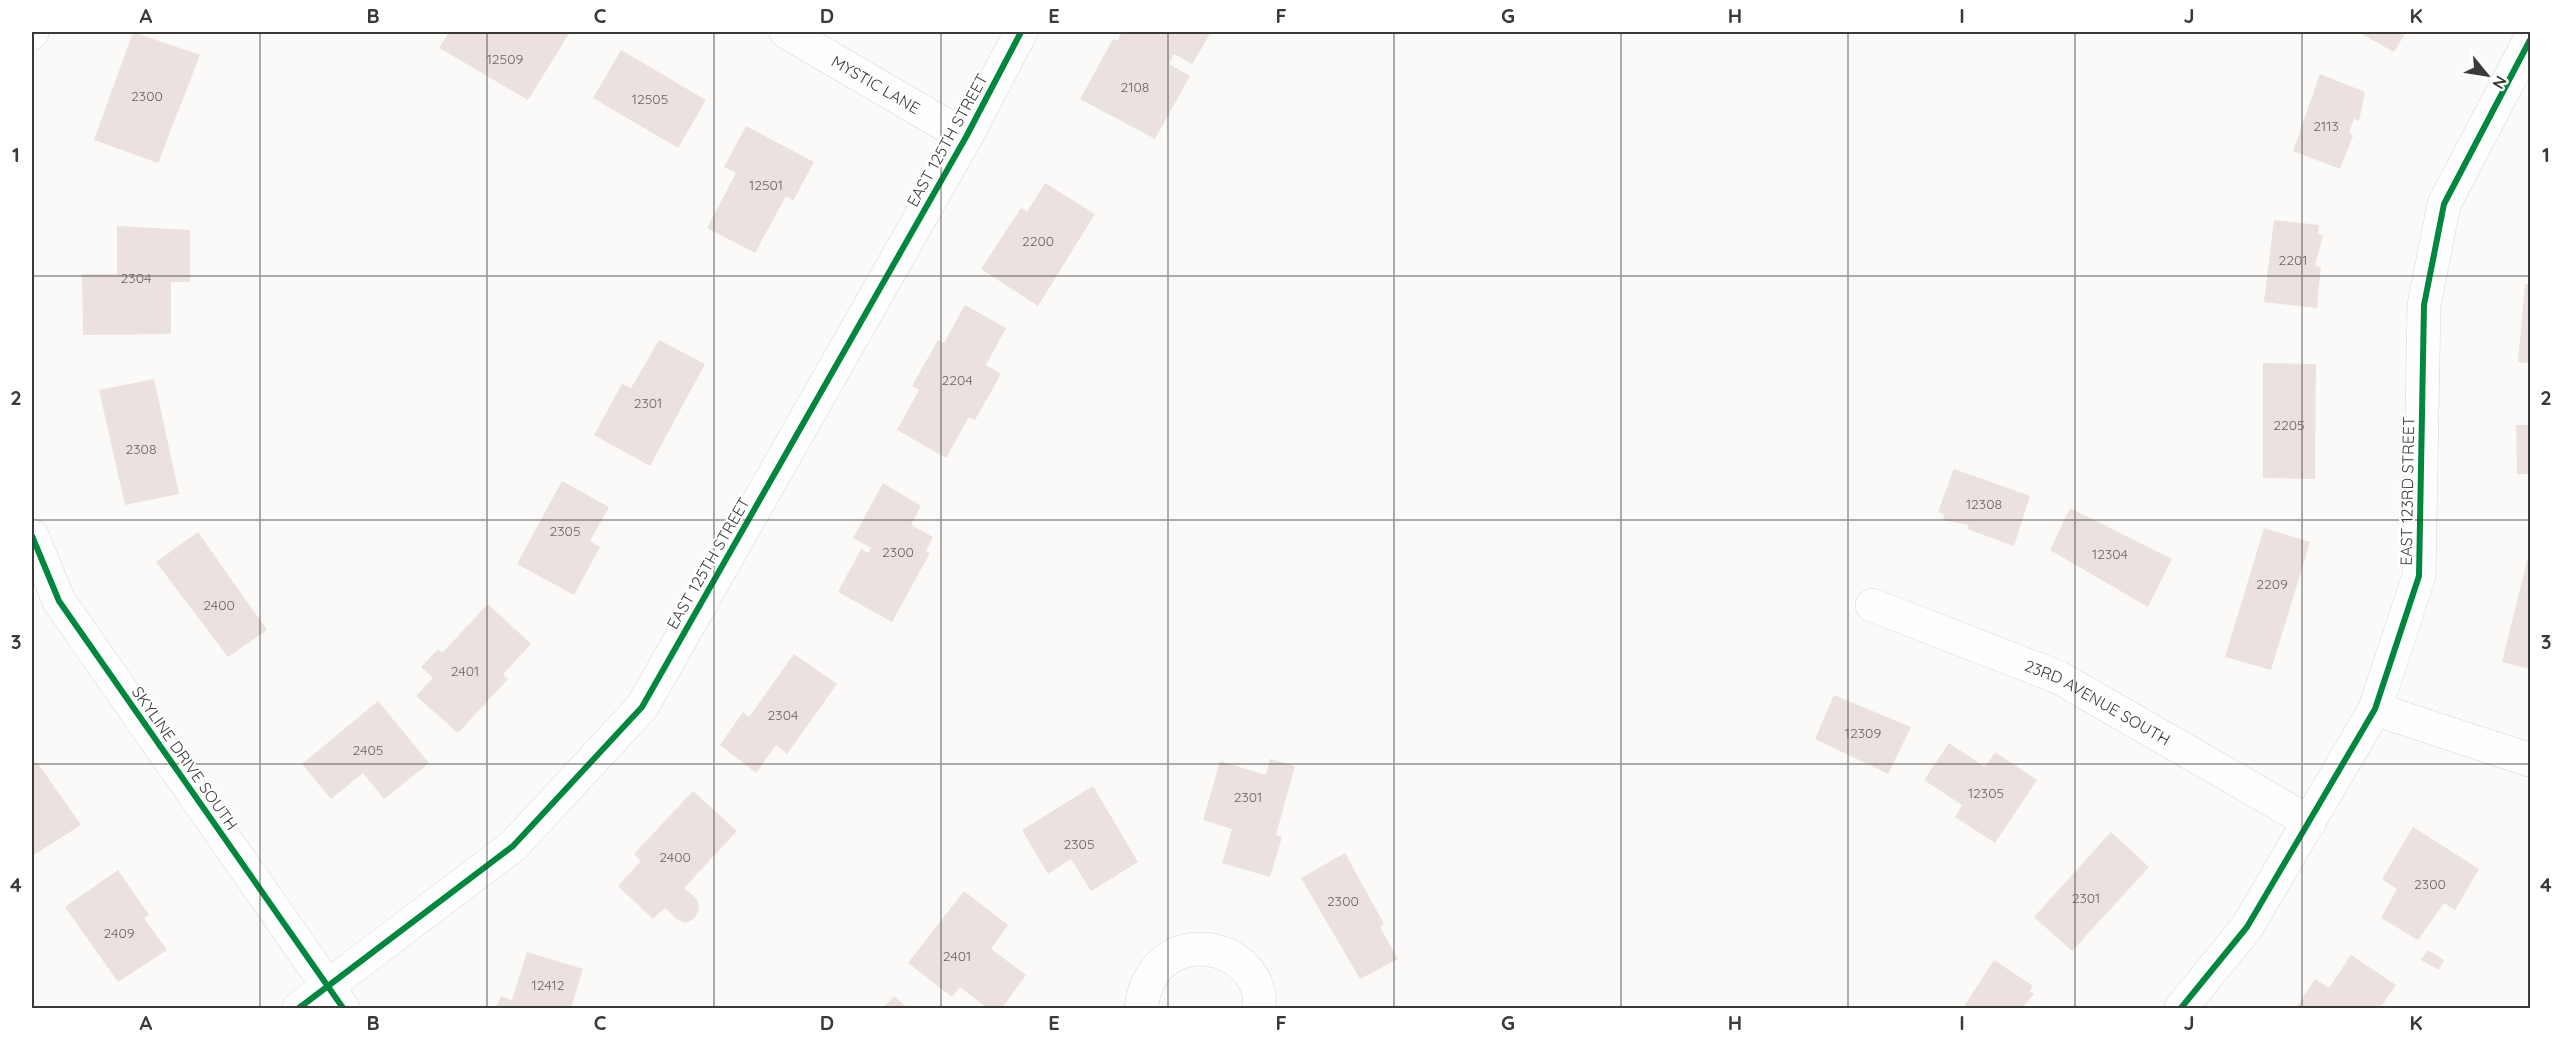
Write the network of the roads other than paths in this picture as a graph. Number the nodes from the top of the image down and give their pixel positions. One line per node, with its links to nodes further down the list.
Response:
1 (786, 32): 4 (street, MYSTIC LANE)
2 (1022, 32): 4 (street, EAST 125TH STREET)
3 (2530, 40): 7 (street, EAST 123RD STREET)
4 (966, 137): 10 (street, EAST 125TH STREET)
5 (32, 536): 10 (street, SKYLINE DRIVE SOUTH)
6 (1872, 605): 9 (street, 23RD AVENUE SOUTH)
7 (2375, 710): 8 (street); 9 (street, EAST 123RD STREET)
8 (2530, 760)
9 (2310, 822): 14 (street, EAST 123RD STREET)
10 (335, 998): 11 (street, EAST 125TH STREET)
11 (299, 1008)
12 (1141, 1008): 13 (street)
13 (1259, 1008)
14 (2181, 1008)

